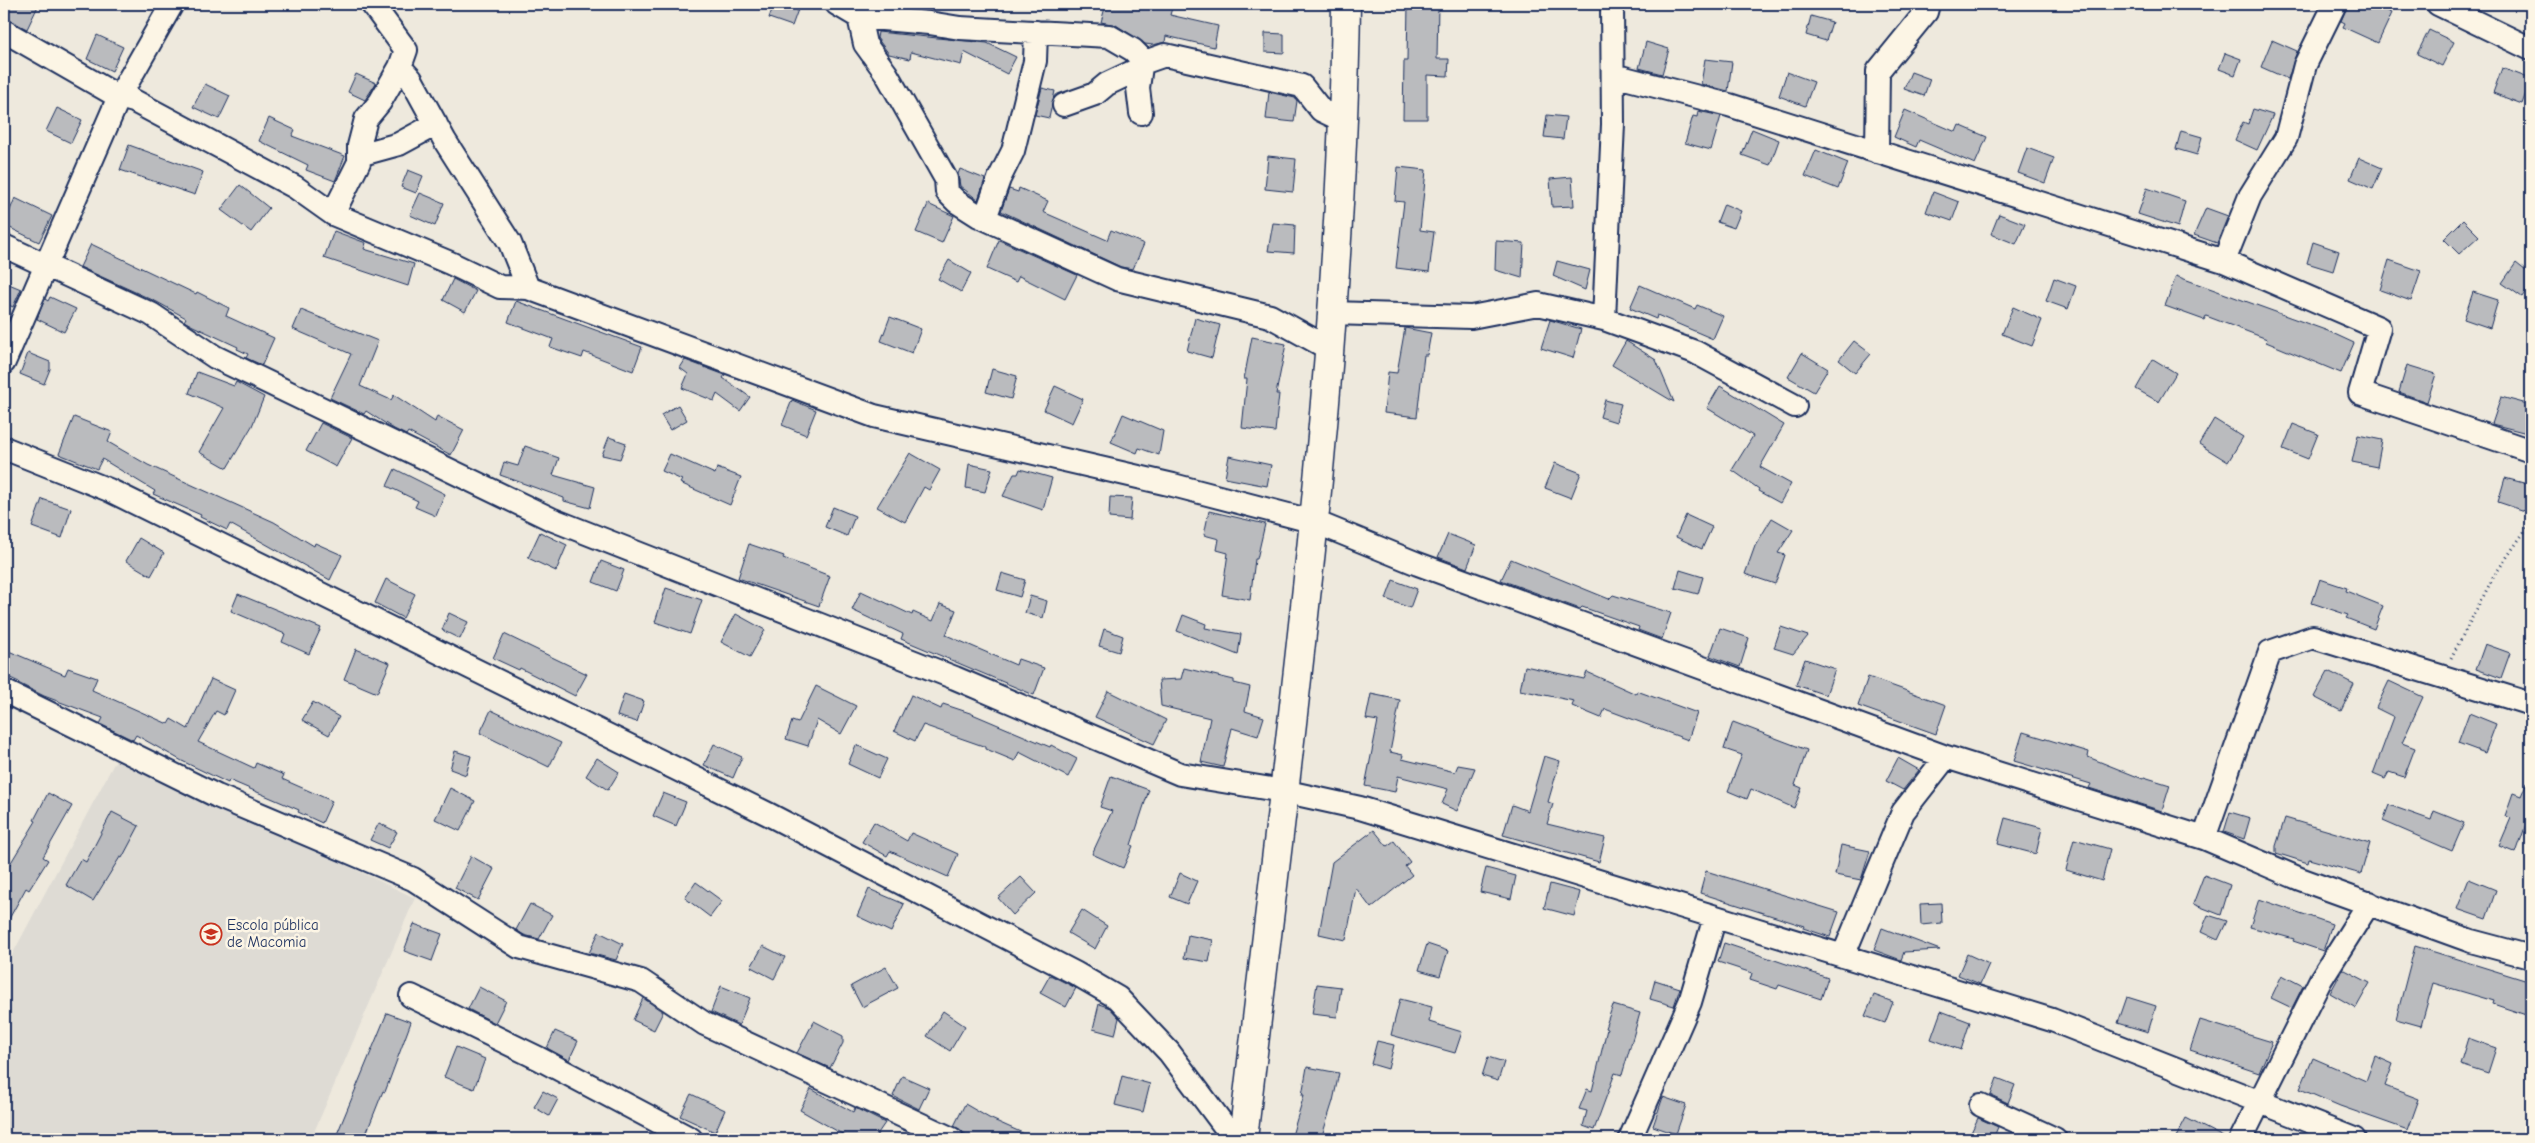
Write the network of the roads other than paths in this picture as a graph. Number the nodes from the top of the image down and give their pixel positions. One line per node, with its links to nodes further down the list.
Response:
1 (172, 4): 16 (street)
2 (372, 4): 14 (street)
3 (837, 4): 9 (street)
4 (1346, 4): 19 (main road)
5 (1612, 4): 15 (street)
6 (1928, 4): 21 (street)
7 (2335, 4): 26 (street)
8 (2438, 4): 12 (street)
9 (859, 18): 11 (street); 24 (street)
10 (4, 31): 16 (street)
11 (1036, 32): 13 (street); 24 (street)
12 (2531, 49)
13 (1141, 63): 17 (street); 18 (street); 19 (street)
14 (400, 67): 20 (street); 22 (street)
15 (1613, 75): 21 (street); 30 (street)
16 (119, 97): 23 (street); 27 (street)
17 (1064, 105)
18 (1141, 113)
19 (1344, 120): 29 (main road)
20 (436, 124): 22 (street); 28 (street)
21 (1877, 152): 26 (street)
22 (359, 154): 23 (street)
23 (333, 214): 28 (street)
24 (985, 218): 31 (street)
25 (4, 246): 27 (street)
26 (2224, 260): 35 (street)
27 (44, 266): 32 (street); 40 (street)
28 (528, 288): 36 (street)
29 (1331, 313): 30 (street); 31 (main road)
30 (1604, 318): 33 (street)
31 (1328, 348): 36 (main road)
32 (4, 362)
33 (1795, 406)
34 (4, 448): 51 (street)
35 (2531, 451)
36 (1315, 522): 39 (street); 40 (main road)
37 (4, 691): 50 (street)
38 (2531, 704): 41 (street)
39 (1946, 756): 41 (street); 44 (street)
40 (1283, 790): 43 (street); 52 (main road)
41 (2204, 838): 42 (street)
42 (2369, 904): 45 (street); 47 (street)
43 (1716, 917): 44 (street); 53 (street)
44 (1843, 956): 47 (street)
45 (2531, 957)
46 (411, 996): 49 (street)
47 (2260, 1103): 55 (street); 56 (street)
48 (1981, 1105): 54 (street)
49 (691, 1139)
50 (952, 1139)
51 (1234, 1139)
52 (1243, 1139)
53 (1630, 1139)
54 (2055, 1139)
55 (2241, 1139)
56 (2354, 1139)

